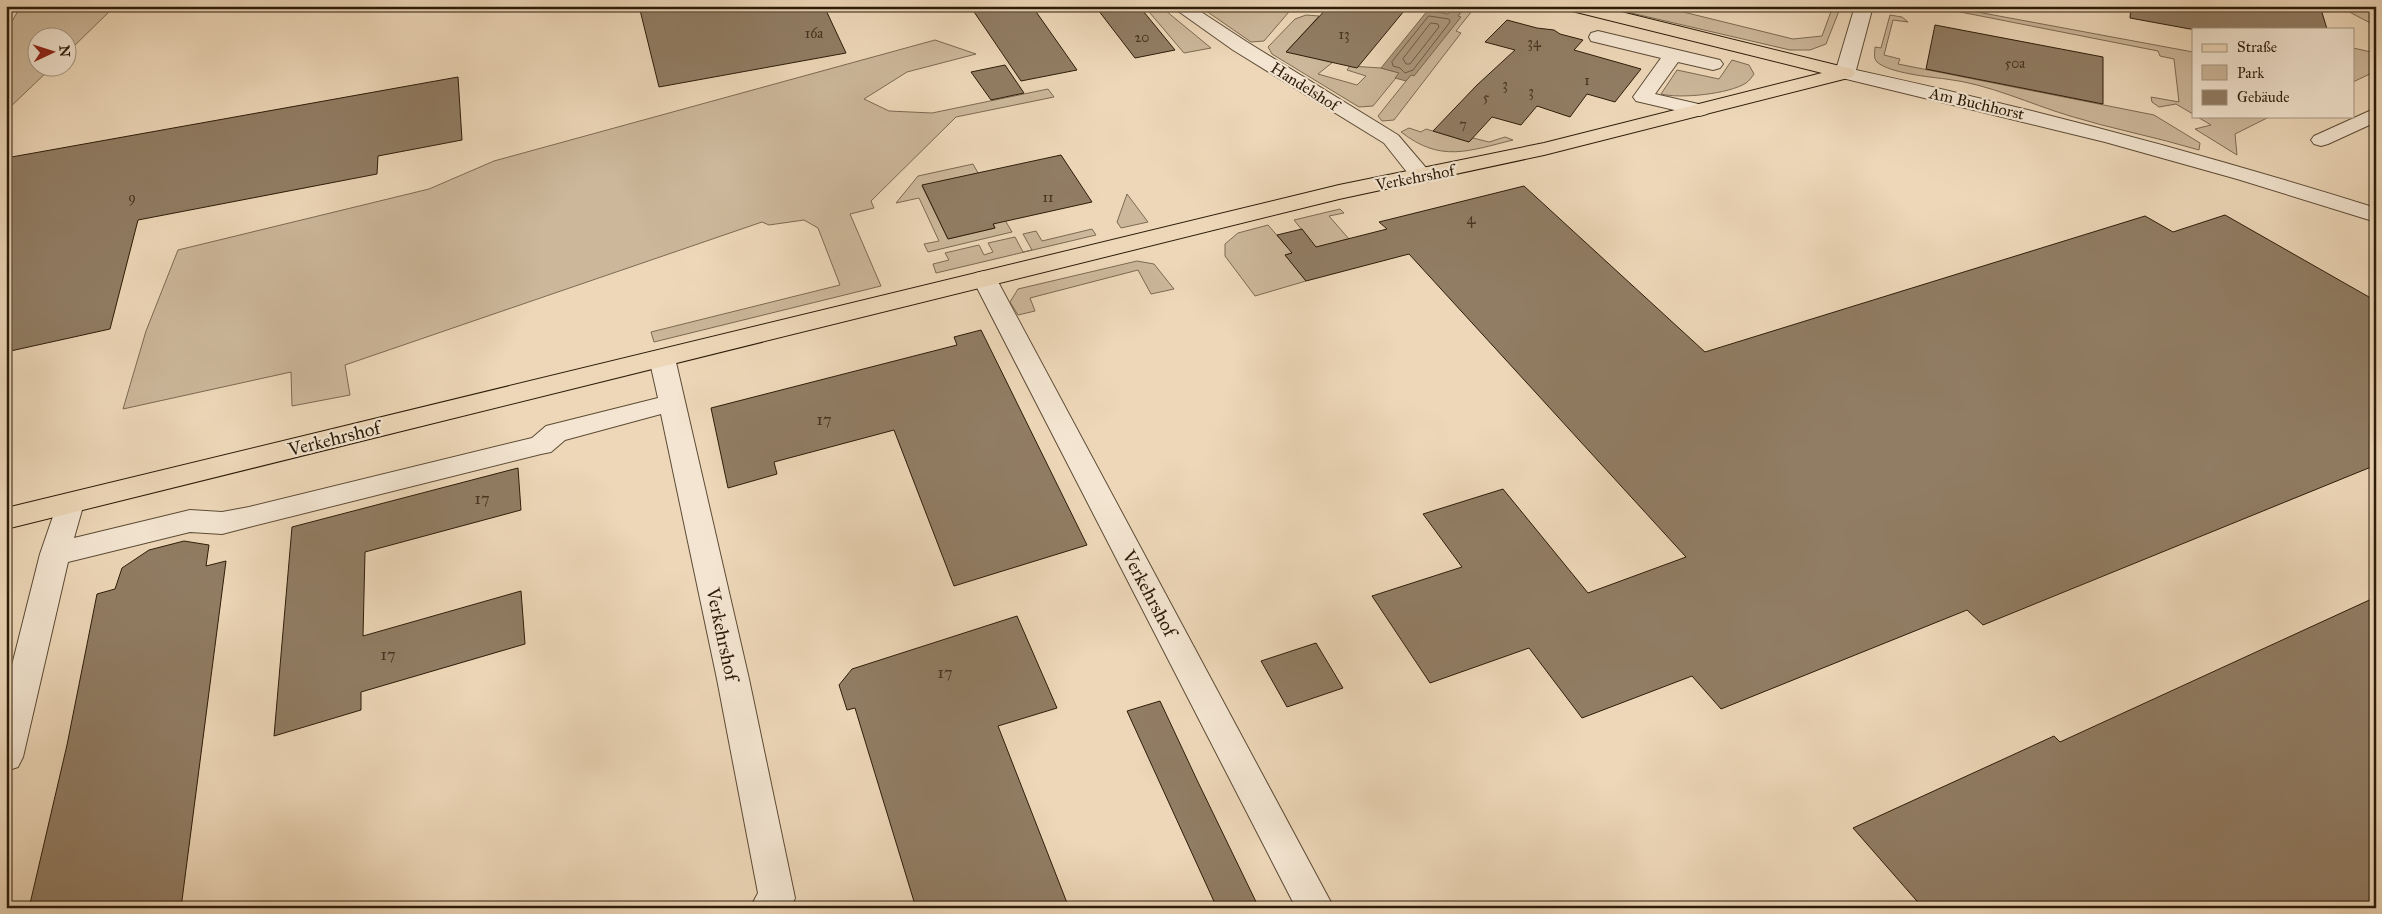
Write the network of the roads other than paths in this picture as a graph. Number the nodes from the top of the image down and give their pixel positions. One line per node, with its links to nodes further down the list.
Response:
1 (1180, 6): 11 (street, Handelshof)
2 (1574, 6): 7 (main road, Am Buchhorst)
3 (1864, 6): 7 (street)
4 (1598, 38): 5 (street)
5 (1673, 55): 6 (street); 8 (street)
6 (1713, 64)
7 (1845, 73): 8 (main road, Verkehrshof); 12 (street, Am Buchhorst)
8 (1700, 110): 11 (main road, Verkehrshof)
9 (2376, 114): 10 (street)
10 (2321, 140)
11 (1422, 176): 13 (main road, Verkehrshof)
12 (2376, 215)
13 (984, 278): 14 (main road, Verkehrshof); 22 (street, Verkehrshof)
14 (662, 358): 15 (street, Verkehrshof); 16 (main road, Verkehrshof)
15 (671, 402): 18 (street); 21 (street, Verkehrshof)
16 (70, 503): 17 (main road, Verkehrshof); 18 (street)
17 (6, 519)
18 (55, 554): 19 (street)
19 (12, 711): 20 (street)
20 (6, 757)
21 (768, 908)
22 (1316, 908)

